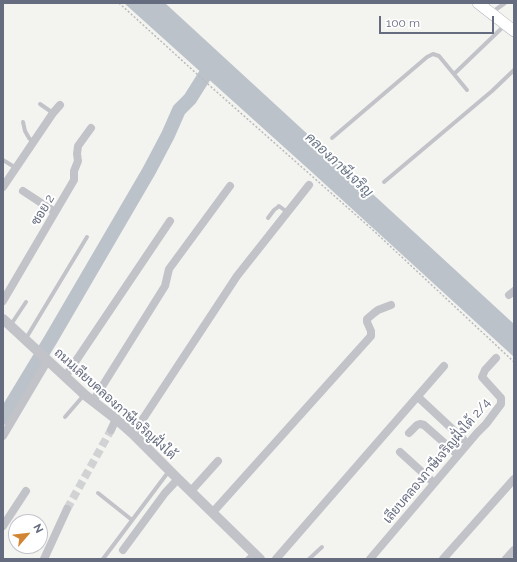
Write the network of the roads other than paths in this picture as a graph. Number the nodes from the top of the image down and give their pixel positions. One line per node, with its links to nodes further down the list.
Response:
1 (478, 3): 3 (main road)
2 (505, 3): 3 (lane)
3 (491, 13): 4 (main road)
4 (510, 28): 6 (lane)
5 (514, 70): 17 (lane)
6 (454, 74): 7 (lane); 13 (lane)
7 (467, 90)
8 (40, 104): 10 (lane)
9 (60, 105): 10 (street)
10 (53, 113): 14 (street)
11 (23, 122): 14 (lane)
12 (91, 128): 22 (street, ซอย 2)
13 (332, 138)
14 (33, 142): 16 (street)
15 (3, 160): 16 (lane)
16 (16, 168): 20 (street)
17 (384, 182)
18 (309, 185): 23 (street)
19 (230, 186): 37 (street)
20 (3, 187)
21 (23, 191): 22 (street)
22 (56, 212): 27 (street, ซอย 2)
23 (288, 213): 24 (lane); 42 (street)
24 (268, 218)
25 (170, 221): 35 (street)
26 (87, 237): 31 (lane)
27 (3, 301)
28 (26, 302): 30 (lane)
29 (391, 305): 56 (street)
30 (5, 323): 31 (street, ถนนเลียบคลองภาษีเจริญฝั่งใต้)
31 (25, 340): 32 (street, ถนนเลียบคลองภาษีเจริญฝั่งใต้)
32 (44, 357): 35 (street, ถนนเลียบคลองภาษีเจริญฝั่งใต้); 43 (street)
33 (496, 358): 46 (street, เลียบคลองภาษีเจริญฝั่งใต้ 2/4)
34 (444, 366): 36 (street)
35 (66, 377): 37 (street, ถนนเลียบคลองภาษีเจริญฝั่งใต้)
36 (418, 397): 44 (street); 65 (street)
37 (89, 398): 38 (lane); 39 (street, ถนนเลียบคลองภาษีเจริญฝั่งใต้)
38 (65, 417)
39 (116, 419): 40 (street); 42 (street, ถนนเลียบคลองภาษีเจริญฝั่งใต้)
40 (111, 430)
41 (409, 433): 46 (street)
42 (133, 434): 48 (street, ถนนเลียบคลองภาษีเจริญฝั่งใต้)
43 (3, 436)
44 (463, 439)
45 (400, 452): 51 (street)
46 (458, 455): 51 (street, เลียบคลองภาษีเจริญฝั่งใต้ 2/4)
47 (218, 460): 53 (street)
48 (170, 470): 49 (street, ถนนเลียบคลองภาษีเจริญฝั่งใต้); 57 (lane)
49 (178, 479): 53 (street, ถนนเลียบคลองภาษีเจริญฝั่งใต้); 60 (street)
50 (514, 479): 68 (street)
51 (434, 483): 67 (street, เลียบคลองภาษีเจริญฝั่งใต้ 2/4)
52 (26, 491): 58 (street)
53 (191, 491): 56 (street, ถนนเลียบคลองภาษีเจริญฝั่งใต้)
54 (98, 493): 57 (lane)
55 (67, 509): 63 (street)
56 (213, 512): 62 (street, ถนนเลียบคลองภาษีเจริญฝั่งใต้)
57 (132, 520): 64 (lane)
58 (3, 526)
59 (322, 547): 66 (lane)
60 (123, 550)
61 (514, 550): 69 (street)
62 (254, 557)
63 (44, 559)
64 (104, 559)
65 (276, 559)
66 (309, 559)
67 (370, 559)
68 (443, 559)
69 (506, 559)

